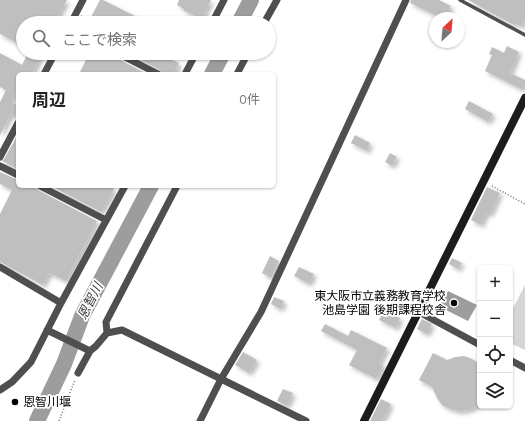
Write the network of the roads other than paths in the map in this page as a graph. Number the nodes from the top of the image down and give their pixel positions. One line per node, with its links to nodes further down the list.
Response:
1 (83, 0): 6 (street)
2 (224, 0): 7 (street)
3 (277, 0): 8 (street)
4 (406, 0): 37 (street)
5 (460, 0): 9 (lane)
6 (75, 16)
7 (216, 16)
8 (268, 16)
9 (525, 35)
10 (51, 60): 14 (street)
11 (131, 60): 15 (street)
12 (192, 60): 16 (street)
13 (244, 60): 17 (street)
14 (45, 72)
15 (154, 72)
16 (186, 72)
17 (238, 72)
18 (525, 98): 29 (street)
19 (16, 132): 20 (street)
20 (0, 157)
21 (0, 166): 22 (street)
22 (16, 174)
23 (44, 188): 26 (street)
24 (123, 188): 26 (street)
25 (176, 188): 31 (street)
26 (106, 220): 28 (street)
27 (0, 267): 28 (street)
28 (61, 303): 30 (street)
29 (419, 312): 32 (street); 41 (street)
30 (47, 330): 33 (street); 38 (street)
31 (106, 332): 33 (street); 37 (street)
32 (477, 343)
33 (90, 351): 36 (street)
34 (513, 362): 35 (street)
35 (525, 368)
36 (78, 373)
37 (221, 379): 39 (street); 40 (street)
38 (0, 390)
39 (200, 421)
40 (306, 421)
41 (364, 421)

